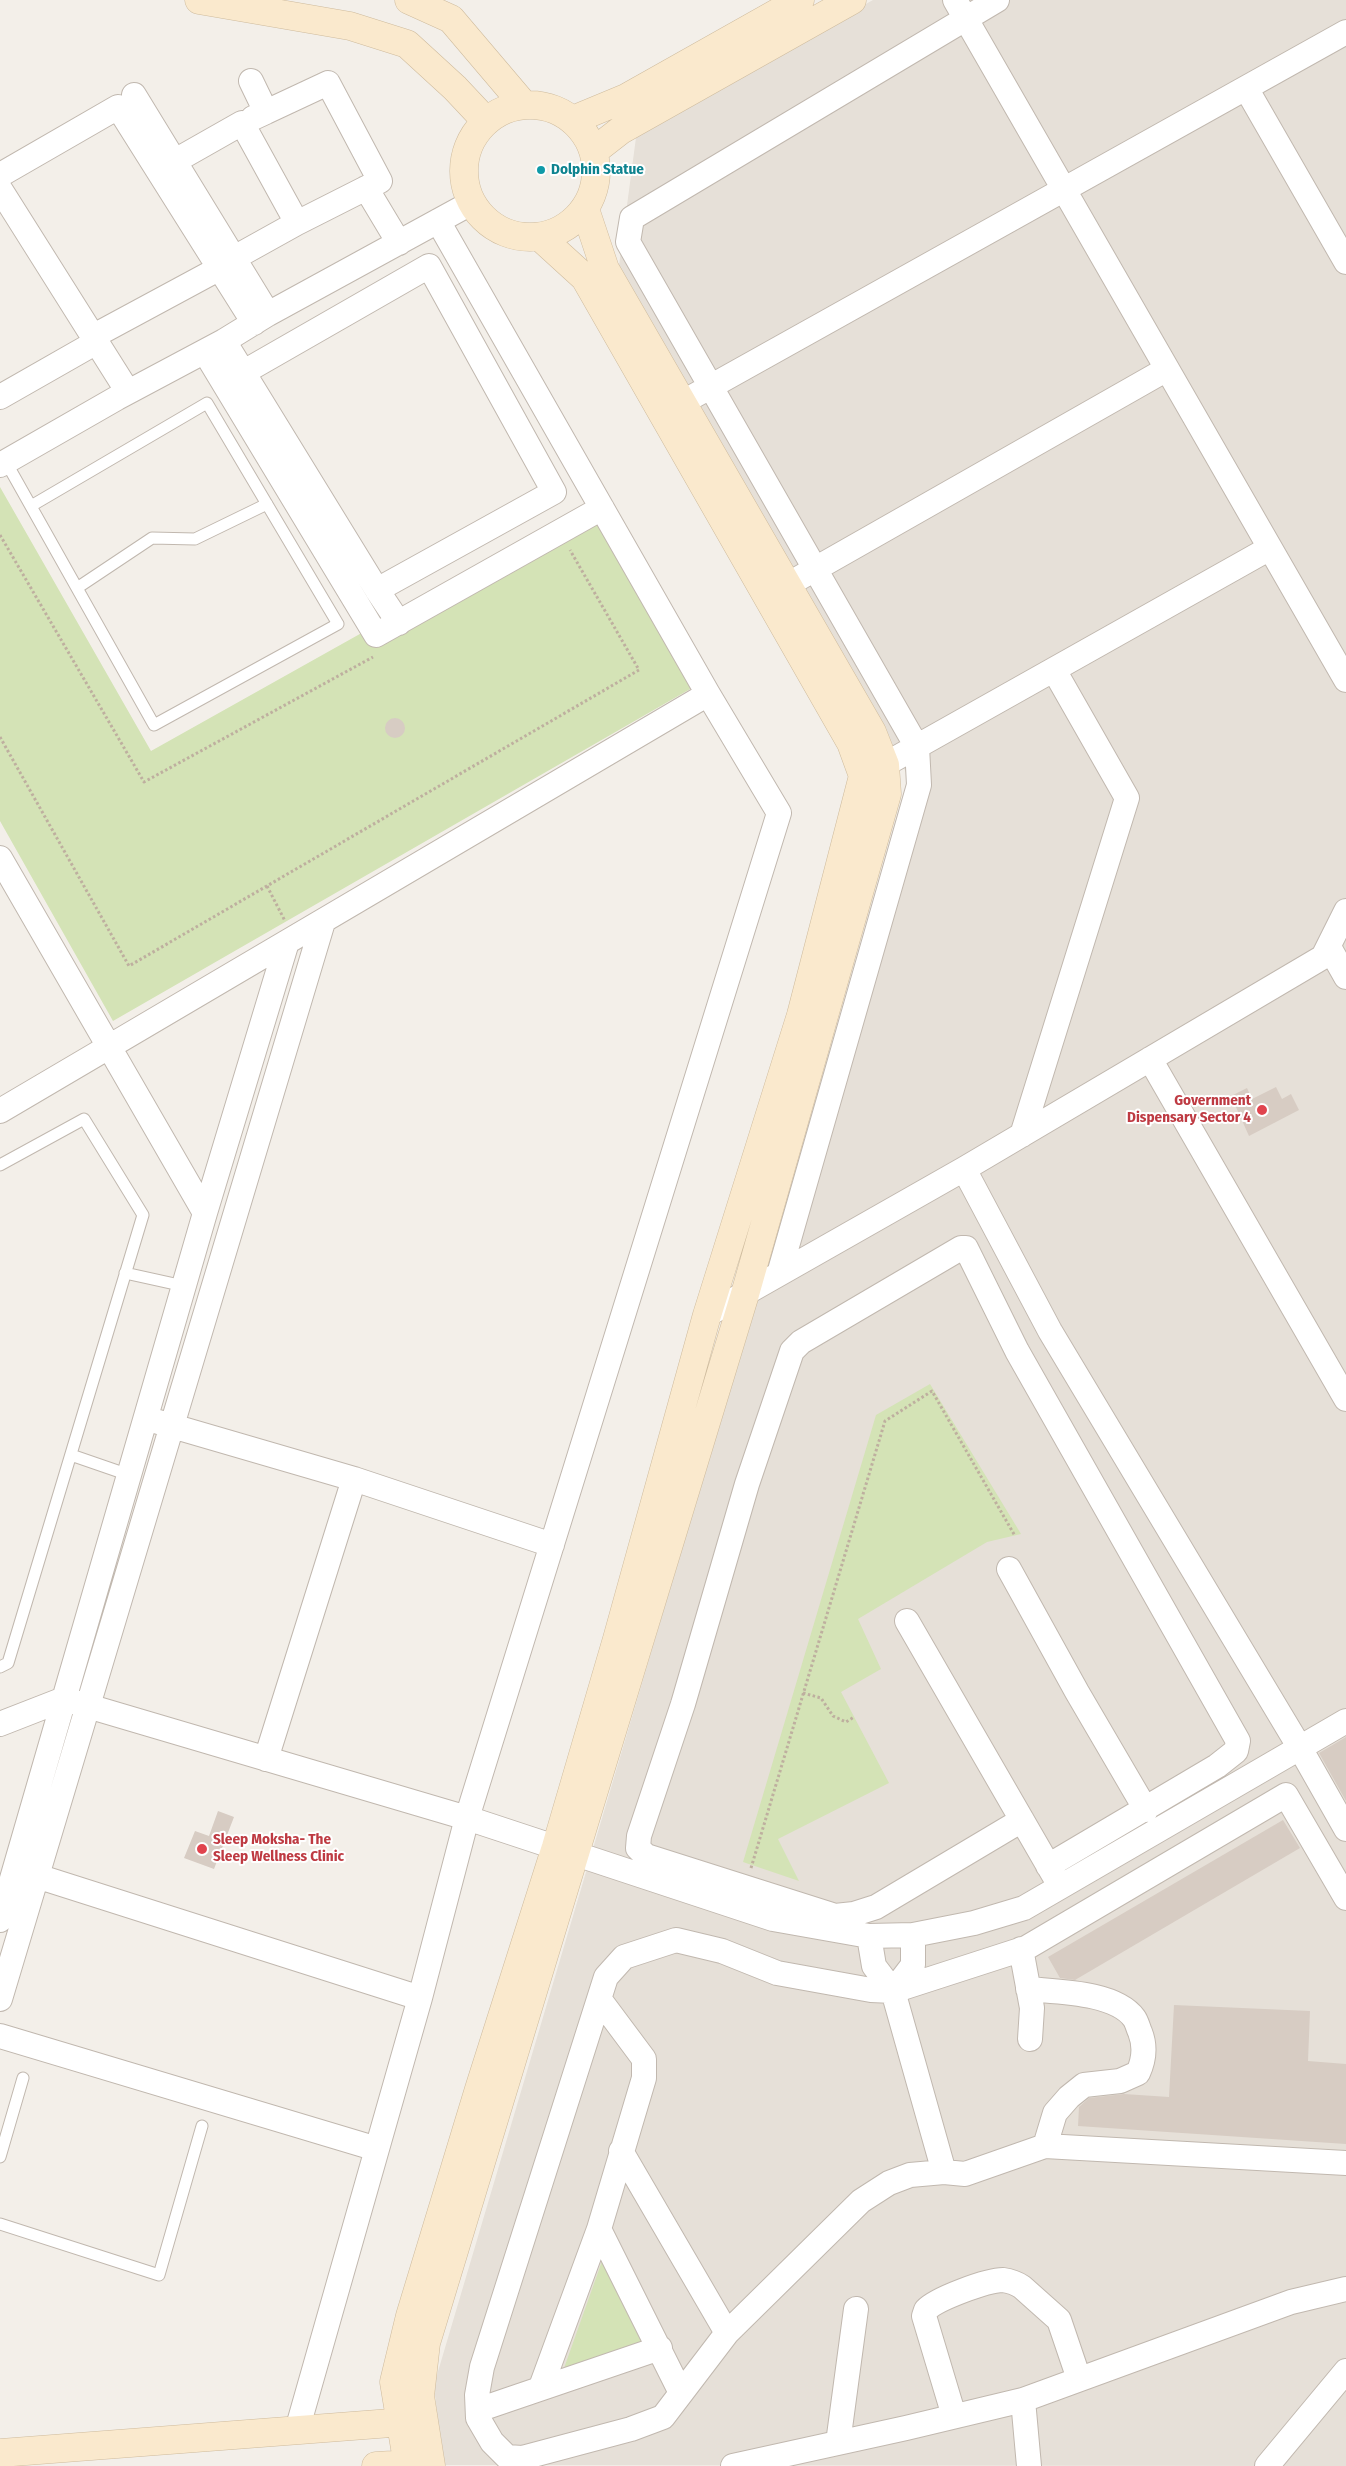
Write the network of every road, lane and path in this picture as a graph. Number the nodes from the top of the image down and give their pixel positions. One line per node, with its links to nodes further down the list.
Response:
1 (199, 0): 14 (street)
2 (409, 0): 11 (street)
3 (800, 0): 13 (street)
4 (852, 0): 16 (street)
5 (997, 0): 6 (street)
6 (960, 9): 21 (street); 36 (street)
7 (1346, 32): 9 (street)
8 (250, 81): 12 (street)
9 (1246, 88): 21 (street); 29 (street)
10 (134, 95): 17 (street)
11 (524, 104): 13 (street); 14 (street)
12 (266, 112): 15 (street); 19 (street)
13 (573, 120): 16 (street)
14 (486, 121): 22 (street)
15 (242, 124): 17 (street); 26 (street)
16 (594, 151): 23 (street)
17 (175, 161): 30 (street)
18 (0, 175): 30 (street)
19 (366, 188): 26 (street); 28 (street)
20 (0, 189): 32 (street)
21 (1064, 189): 34 (street); 36 (street)
22 (471, 203): 25 (street); 27 (street)
23 (585, 209): 27 (street); 39 (street)
24 (0, 210): 32 (street)
25 (438, 222): 28 (street); 43 (street)
26 (297, 223): 30 (street)
27 (540, 237): 39 (street)
28 (398, 243): 31 (street)
29 (1346, 262)
30 (226, 268): 31 (street); 32 (street)
31 (261, 319): 33 (street)
32 (92, 343): 37 (street); 38 (street)
33 (215, 347): 35 (street); 37 (street); 51 (street)
34 (1167, 369): 45 (street); 47 (street)
35 (244, 372): 50 (street); 50 (street)
36 (712, 386): 39 (street); 47 (street)
37 (123, 395): 40 (street)
38 (0, 397)
39 (672, 408): 48 (street); 58 (street)
40 (3, 464): 42 (lane)
41 (267, 504): 42 (lane); 49 (lane); 49 (lane)
42 (31, 506): 49 (lane)
43 (602, 508): 51 (street); 55 (street)
44 (0, 534): 52 (path)
45 (1270, 548): 53 (street); 54 (street)
46 (562, 554): 60 (path)
47 (816, 569): 48 (street); 57 (street)
48 (787, 585): 58 (street)
49 (77, 588)
50 (377, 590): 51 (street)
51 (398, 623)
52 (379, 654)
53 (1054, 670): 57 (street); 69 (street)
54 (1346, 680)
55 (708, 694): 62 (street); 87 (street)
56 (0, 737): 60 (path)
57 (917, 747): 58 (street); 74 (street)
58 (874, 770): 76 (street); 77 (street)
59 (0, 858): 66 (street)
60 (267, 886): 63 (path)
61 (1346, 912): 64 (street)
62 (323, 922): 63 (street); 82 (street)
63 (291, 940): 66 (street); 72 (street)
64 (1329, 947): 65 (street); 67 (street)
65 (1346, 977)
66 (109, 1046): 68 (street); 72 (street)
67 (1150, 1059): 69 (street); 80 (street)
68 (0, 1110)
69 (1022, 1135): 71 (street)
70 (0, 1165): 73 (lane)
71 (964, 1169): 74 (street); 78 (street)
72 (205, 1213): 75 (street)
73 (125, 1273): 75 (lane); 83 (lane)
74 (779, 1274): 76 (street)
75 (184, 1286): 81 (street)
76 (745, 1294): 77 (street); 102 (street)
77 (707, 1315): 102 (street)
78 (1050, 1331): 79 (street); 96 (street)
79 (1017, 1351): 98 (street); 105 (street)
80 (1346, 1399)
81 (146, 1419): 82 (street); 84 (street)
82 (171, 1426): 85 (street); 92 (street)
83 (71, 1455): 84 (lane); 90 (lane)
84 (129, 1475): 92 (street)
85 (354, 1480): 87 (street); 97 (street)
86 (1015, 1536): 91 (path)
87 (552, 1545): 99 (street)
88 (1009, 1568): 98 (street)
89 (907, 1621): 100 (street)
90 (0, 1667)
91 (803, 1693): 93 (path); 105 (path)
92 (75, 1703): 95 (street); 97 (street); 104 (street)
93 (854, 1717)
94 (1346, 1721): 96 (street)
95 (0, 1724)
96 (1300, 1748): 101 (street); 106 (street)
97 (266, 1759): 99 (street)
98 (1146, 1810): 103 (street)
99 (467, 1818): 102 (street); 114 (street)
100 (1022, 1820): 103 (street); 105 (street)
101 (1346, 1829)
102 (566, 1850): 110 (street); 140 (street)
103 (1048, 1866): 106 (street)
104 (25, 1873): 108 (street); 114 (street); 115 (street)
105 (745, 1887)
106 (1060, 1887): 109 (street)
107 (1346, 1898): 111 (street)
108 (0, 1920)
109 (913, 1935): 110 (street); 113 (street)
110 (870, 1936): 113 (street)
111 (1021, 1949): 112 (street); 113 (street)
112 (1028, 1989): 118 (street); 121 (street)
113 (893, 1992): 116 (street); 126 (street)
114 (420, 1998): 122 (street)
115 (0, 1999)
116 (600, 2000): 123 (street); 138 (street)
117 (0, 2036): 122 (street)
118 (1030, 2039)
119 (23, 2078): 124 (lane)
120 (202, 2126): 127 (lane)
121 (1045, 2146): 125 (street); 126 (street)
122 (377, 2149): 141 (street)
123 (621, 2151): 128 (street); 131 (street)
124 (0, 2157)
125 (1346, 2163)
126 (944, 2172): 131 (street)
127 (0, 2224)
128 (599, 2229): 132 (street); 135 (street)
129 (1346, 2289): 134 (street)
130 (856, 2309): 142 (street)
131 (727, 2334): 136 (street)
132 (660, 2348): 135 (street); 136 (street)
133 (1346, 2371): 150 (street)
134 (1078, 2379): 137 (street); 139 (street)
135 (541, 2387): 138 (street)
136 (682, 2393): 138 (street)
137 (1023, 2400): 139 (street); 149 (street)
138 (478, 2410)
139 (954, 2416): 142 (street)
140 (412, 2422): 141 (street); 146 (street)
141 (297, 2430): 144 (street)
142 (838, 2443): 145 (street)
143 (0, 2453): 144 (street)
144 (34, 2458)
145 (798, 2459): 148 (street)
146 (419, 2465): 147 (street)
147 (376, 2466)
148 (733, 2466)
149 (1029, 2466)
150 (1267, 2466)

